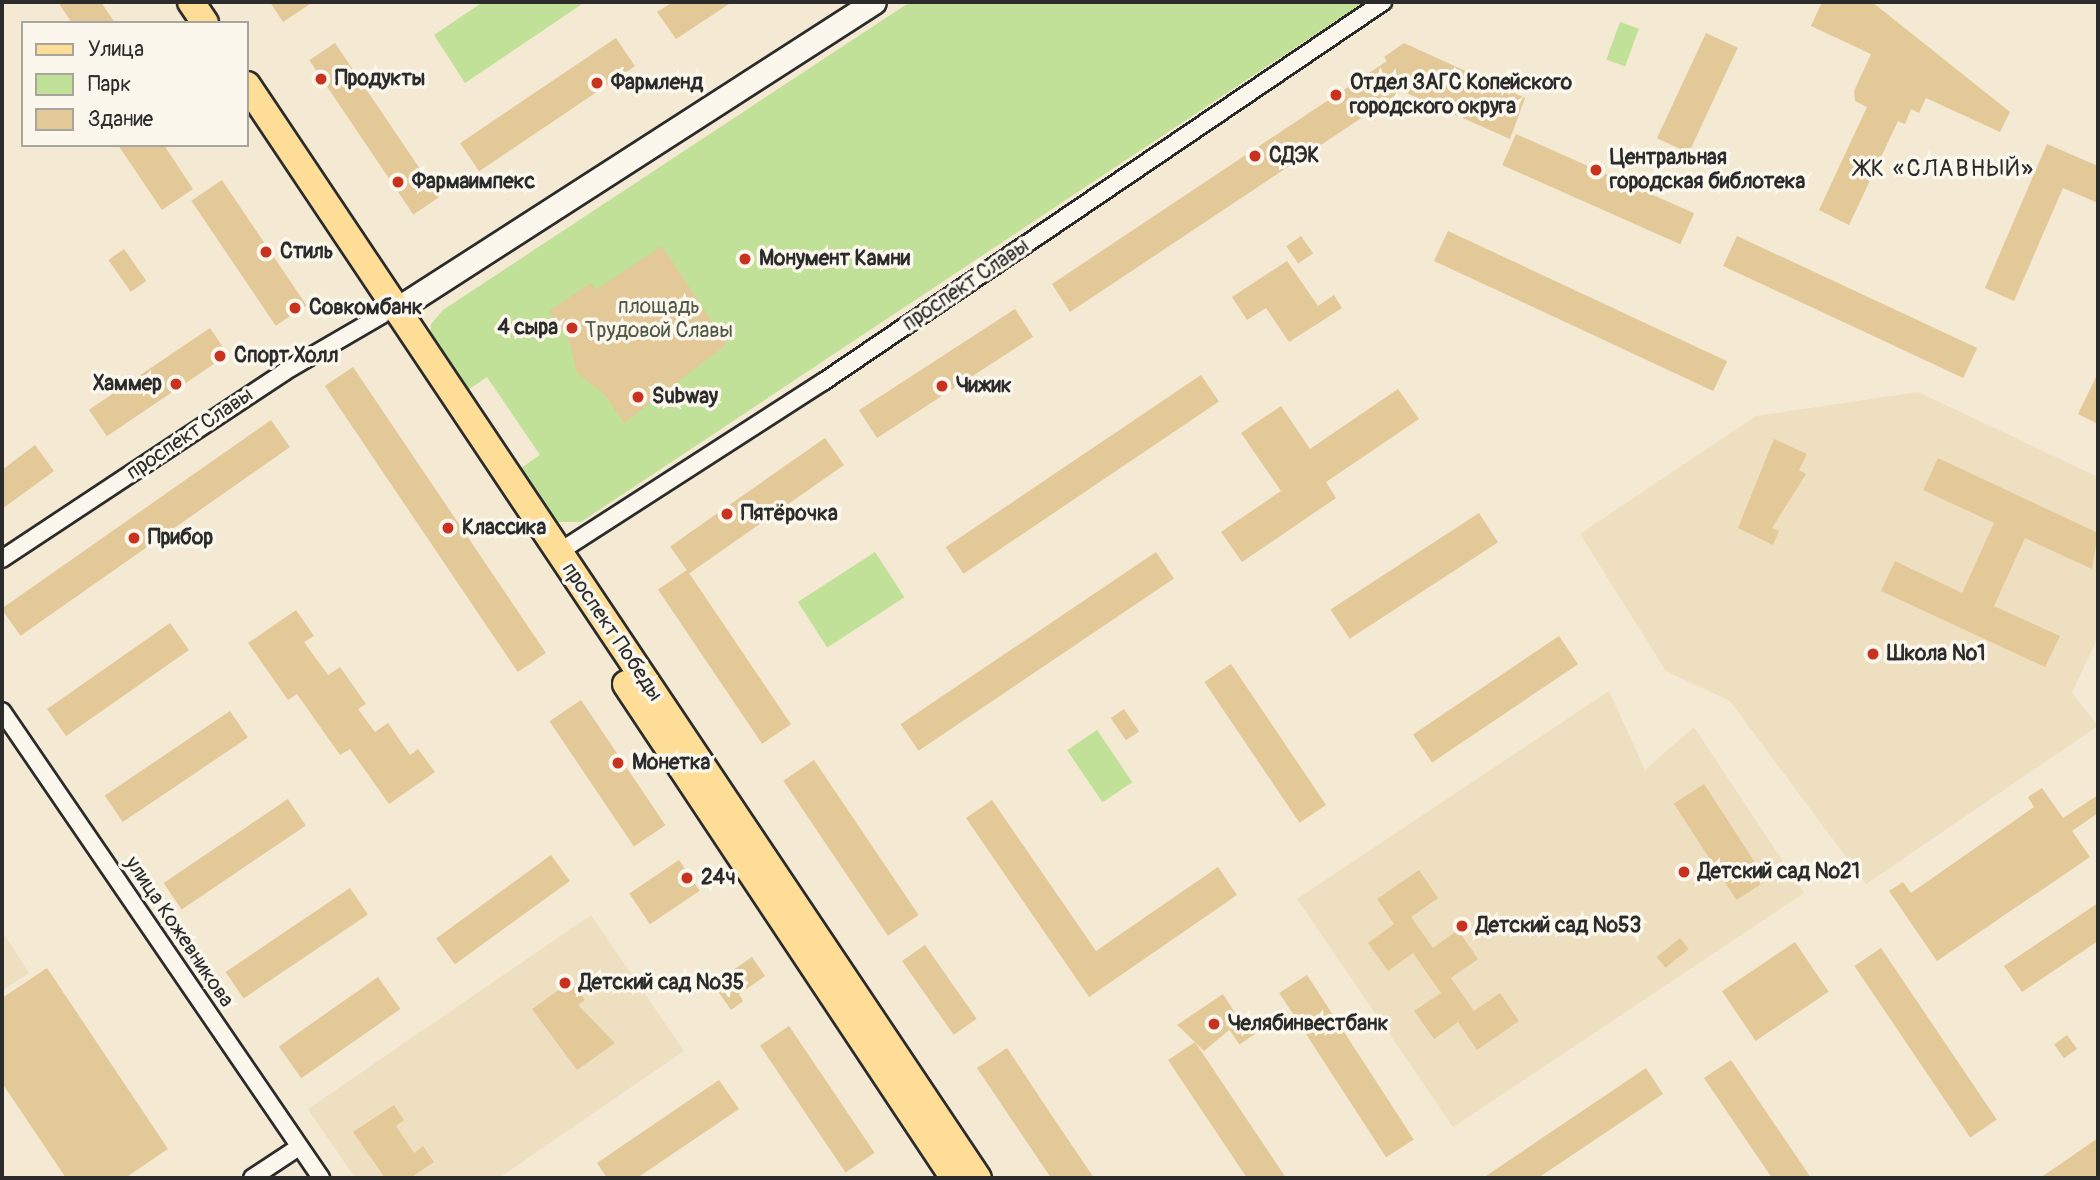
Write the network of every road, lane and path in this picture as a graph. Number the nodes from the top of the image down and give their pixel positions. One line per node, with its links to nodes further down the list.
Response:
1 (172, 2): 5 (main road)
2 (191, 2): 6 (main road)
3 (874, 2): 9 (main road, проспект Славы)
4 (1383, 2): 10 (street, проспект Славы)
5 (184, 21)
6 (204, 21)
7 (248, 87): 9 (main road, проспект Победы)
8 (248, 116): 9 (main road, проспект Победы)
9 (389, 312): 10 (main road, проспект Победы); 11 (street, проспект Славы)
10 (552, 557): 16 (main road, проспект Победы); 17 (main road, проспект Победы)
11 (2, 559)
12 (2, 711): 13 (street, улица Кожевникова)
13 (299, 1147): 14 (street); 15 (street, улица Кожевникова)
14 (252, 1178)
15 (321, 1178)
16 (954, 1178)
17 (978, 1178)

